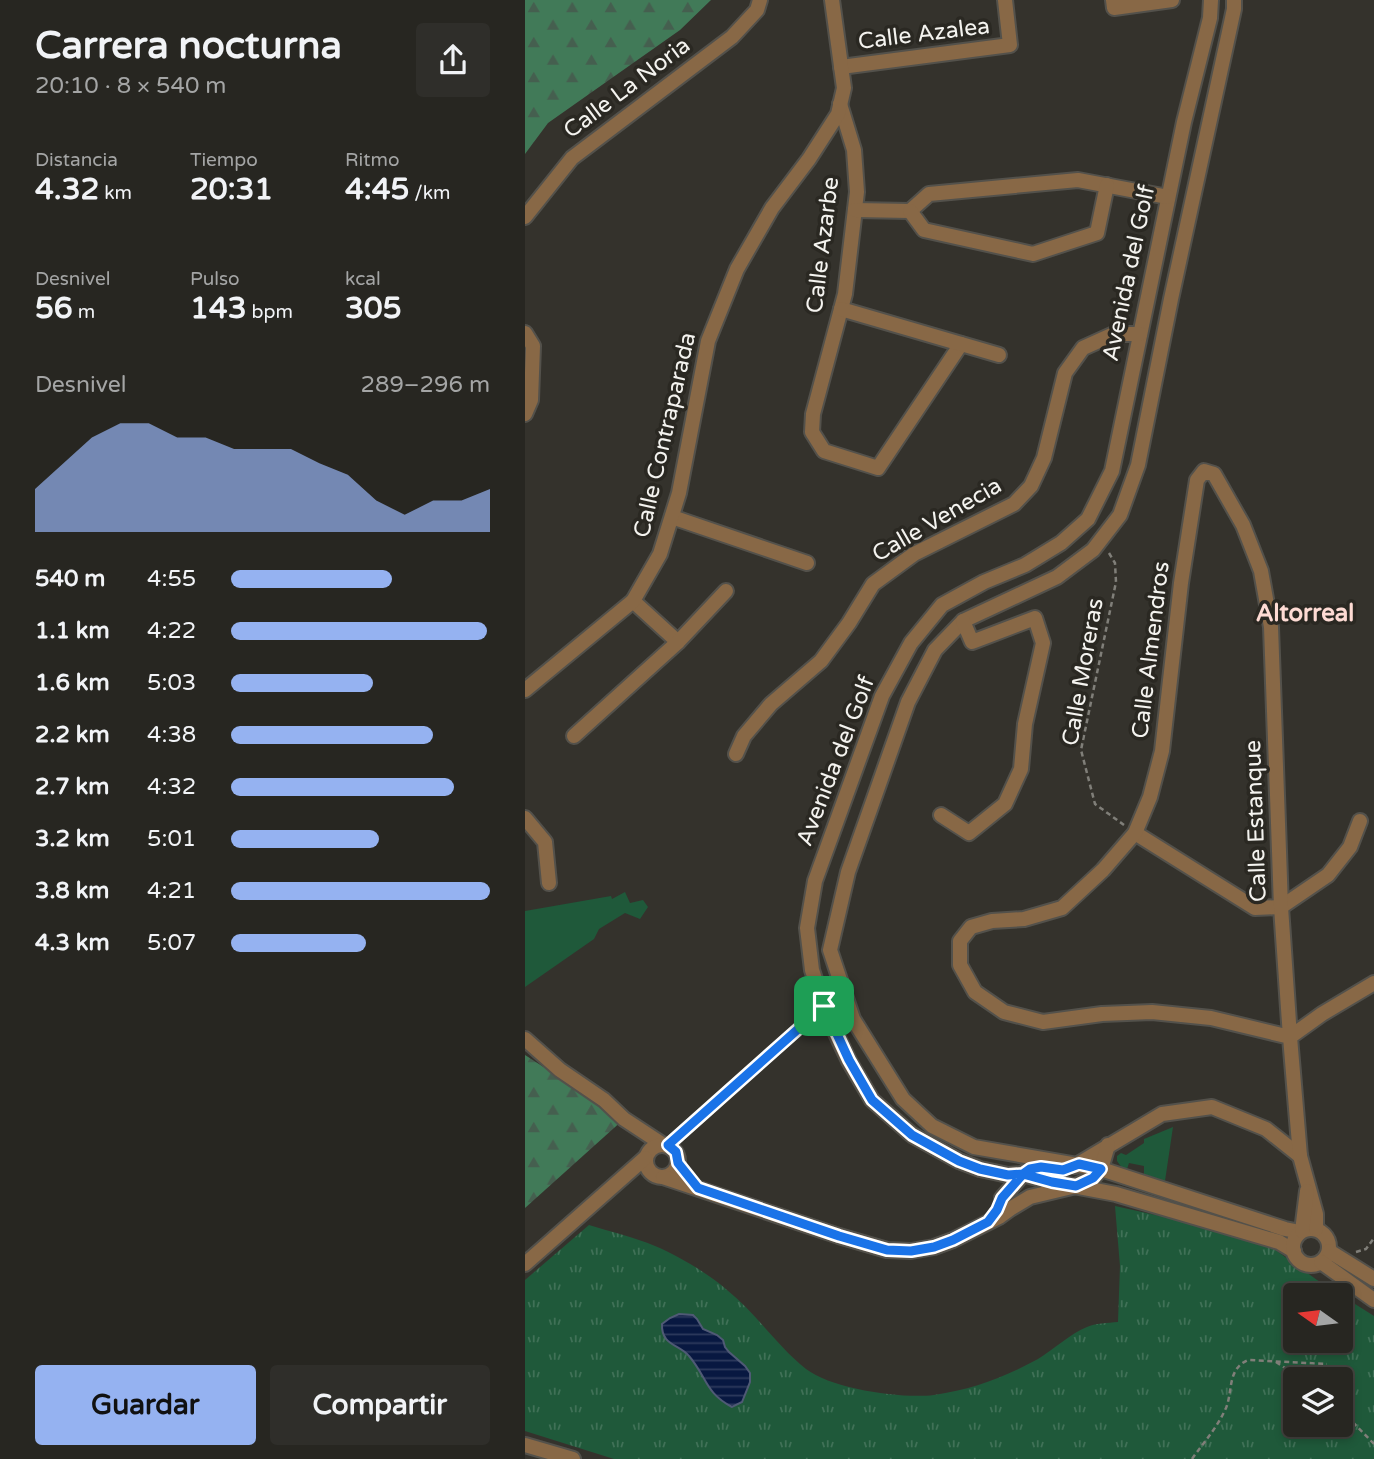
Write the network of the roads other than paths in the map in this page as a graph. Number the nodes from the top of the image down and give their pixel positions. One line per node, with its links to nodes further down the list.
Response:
1 (760, 0): 14 (street, Calle La Noria)
2 (832, 0): 8 (street, Calle Contraparada)
3 (1005, 0): 8 (street, Calle Azalea)
4 (1113, 0): 5 (street)
5 (1172, 0)
6 (1211, 0): 11 (street, Avenida del Golf)
7 (1234, 0): 26 (street, Avenida del Golf)
8 (841, 67): 9 (street, Calle Contraparada)
9 (840, 104): 12 (street, Calle Azarbe); 22 (street, Calle Contraparada)
10 (1107, 186): 11 (street); 13 (street); 13 (street)
11 (1168, 197): 17 (street, Avenida del Golf)
12 (855, 209): 13 (street); 15 (street, Calle Azarbe)
13 (910, 211)
14 (525, 217)
15 (841, 309): 18 (street); 18 (street, Calle Azarbe)
16 (525, 333): 20 (street)
17 (1140, 334): 30 (street, Calle Venecia); 38 (street, Avenida del Golf)
18 (961, 344): 19 (street)
19 (999, 355)
20 (525, 414)
21 (1204, 471): 34 (street, Calle Almendros); 36 (street, Calle Estanque)
22 (672, 517): 23 (street); 25 (street, Calle Contraparada)
23 (807, 563)
24 (726, 591): 27 (street)
25 (633, 601): 27 (street); 28 (street, Calle Contraparada)
26 (963, 621): 31 (street); 44 (street, Avenida del Golf)
27 (678, 642): 29 (street)
28 (525, 690)
29 (574, 736)
30 (736, 754)
31 (941, 815)
32 (525, 818): 35 (street)
33 (1360, 821): 36 (street)
34 (1135, 833): 36 (street); 39 (street, Calle Almendros)
35 (549, 883)
36 (1281, 907): 39 (street, Calle Estanque)
37 (1374, 983): 39 (street)
38 (824, 1006): 42 (street); 49 (street, Avenida del Golf)
39 (1290, 1037): 46 (street, Calle Estanque)
40 (525, 1039): 41 (street)
41 (624, 1119): 42 (street); 45 (street)
42 (665, 1145): 45 (street); 47 (street)
43 (1108, 1145): 46 (street); 48 (street); 50 (street)
44 (974, 1146): 48 (street, Avenida del Golf); 51 (street)
45 (646, 1156): 52 (street); 53 (street)
46 (1300, 1156): 57 (street, Calle Estanque)
47 (678, 1163): 52 (street); 55 (street)
48 (1079, 1164): 50 (street, Avenida del Golf); 51 (street)
49 (980, 1169): 51 (street, Avenida del Golf); 56 (street)
50 (1101, 1169): 54 (street); 57 (street, Avenida del Golf)
51 (1023, 1174): 54 (street, Avenida del Golf); 56 (street)
52 (658, 1176): 53 (street); 55 (street)
53 (619, 1183): 60 (street)
54 (1076, 1186): 56 (street); 58 (street, Avenida del Golf)
55 (698, 1188): 56 (street)
56 (1006, 1203)
57 (1306, 1231): 58 (street); 59 (street)
58 (1294, 1251): 59 (street)
59 (1325, 1257): 61 (street); 62 (street)
60 (525, 1264)
61 (1374, 1279)
62 (1374, 1300)
63 (525, 1445): 64 (street)
64 (573, 1459)

